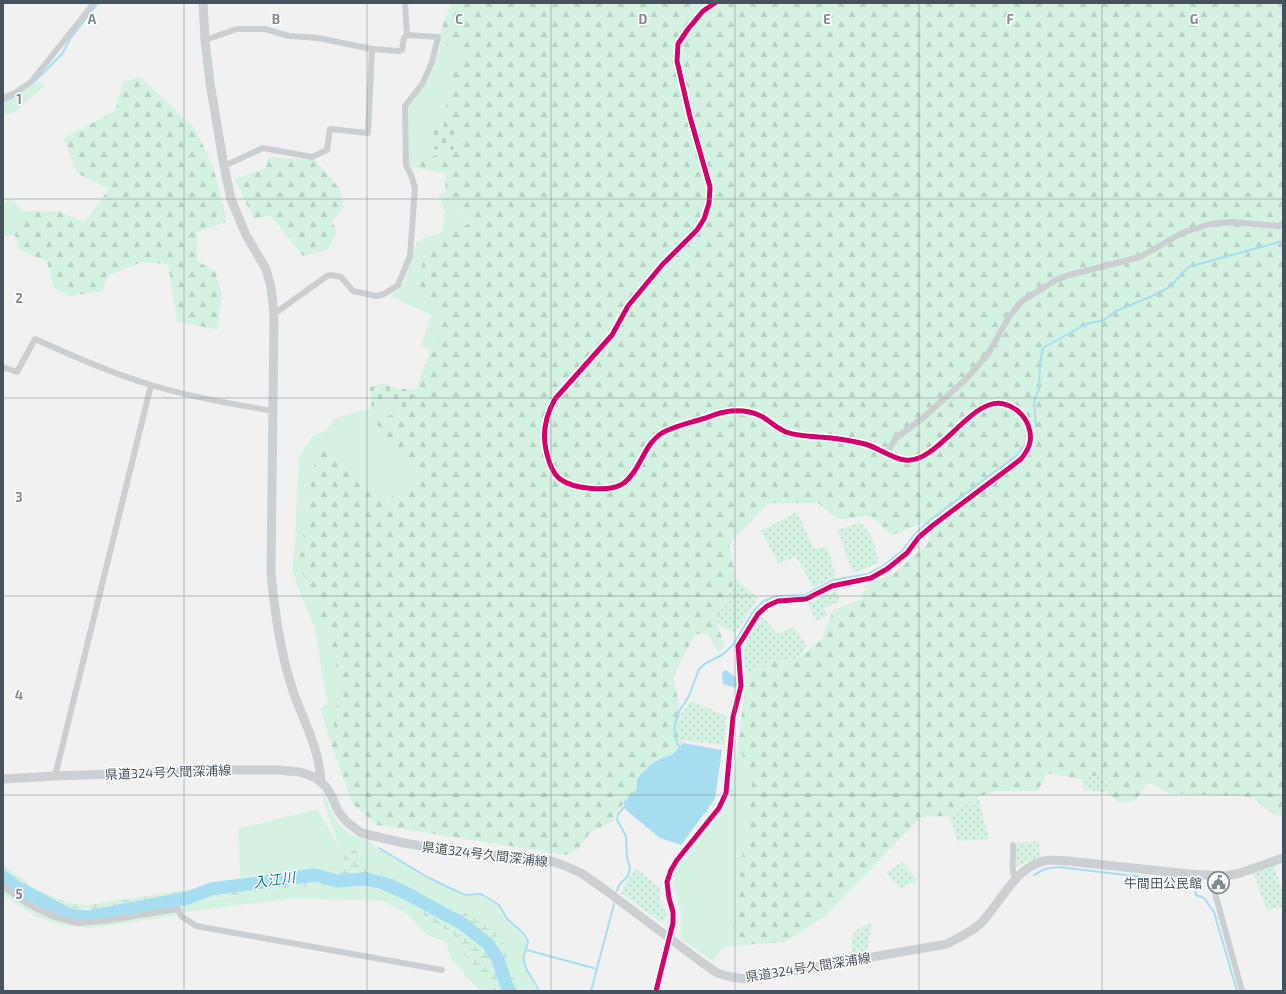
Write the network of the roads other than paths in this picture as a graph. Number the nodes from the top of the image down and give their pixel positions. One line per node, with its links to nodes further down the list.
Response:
1 (94, 3): 8 (street)
2 (203, 3): 6 (main road)
3 (405, 3): 5 (street)
4 (715, 3): 15 (street)
5 (407, 35): 7 (street); 11 (street)
6 (205, 40): 7 (street); 9 (main road)
7 (372, 48): 9 (street)
8 (3, 98)
9 (224, 166): 11 (main road)
10 (1283, 225): 15 (street)
11 (274, 314): 14 (main road)
12 (3, 367): 13 (street)
13 (151, 385): 14 (street); 16 (street)
14 (273, 411): 18 (main road)
15 (887, 453): 24 (street)
16 (55, 776): 17 (main road, 県道324号久間深浦線); 18 (main road, 県道324号久間深浦線)
17 (3, 779)
18 (321, 782): 24 (main road, 県道324号久間深浦線)
19 (1012, 844): 22 (street)
20 (1283, 858): 21 (main road, 県道324号久間深浦線)
21 (1213, 876): 22 (main road, 県道324号久間深浦線); 27 (street)
22 (1016, 879): 24 (main road, 県道324号久間深浦線)
23 (3, 886): 25 (street)
24 (670, 938): 26 (street)
25 (442, 970)
26 (656, 991)
27 (1242, 991)

